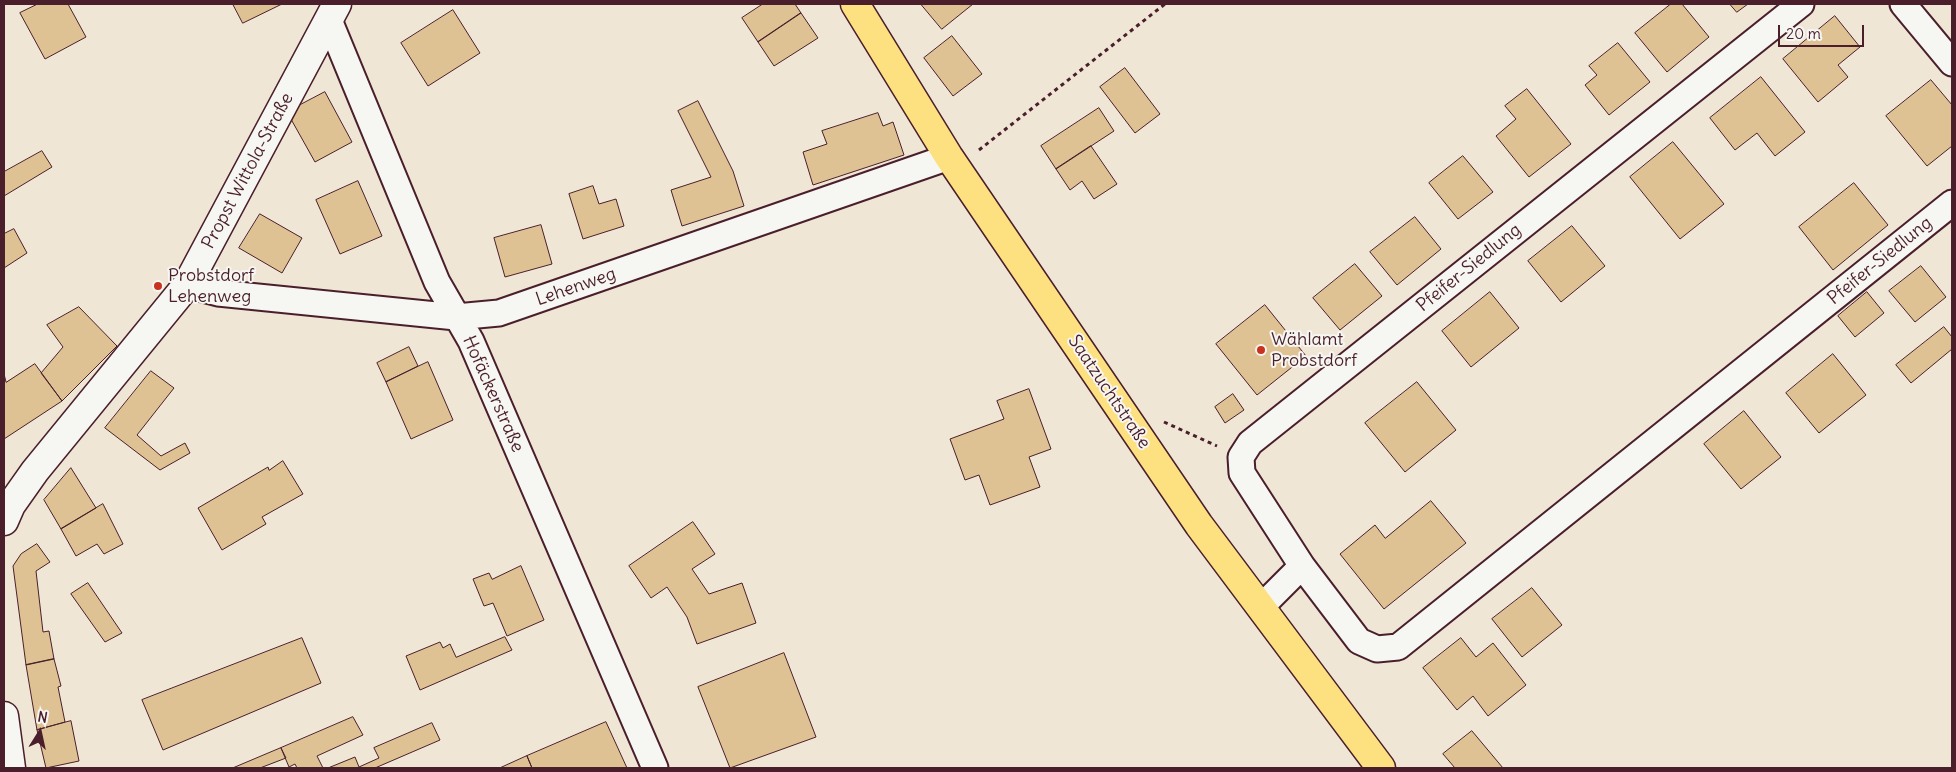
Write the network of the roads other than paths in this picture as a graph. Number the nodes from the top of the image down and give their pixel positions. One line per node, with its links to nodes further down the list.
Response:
1 (855, 4): 6 (main road, Saatzuchtstraße)
2 (1801, 4): 11 (street, Pfeifer-Siedlung)
3 (1903, 4): 5 (street)
4 (333, 12): 8 (street, Propst Wittola-Straße); 9 (street, Hofäckerstraße)
5 (1952, 63)
6 (949, 157): 9 (street, Lehenweg); 12 (main road, Saatzuchtstraße)
7 (1952, 203): 11 (street, Pfeifer-Siedlung)
8 (188, 285): 9 (street, Lehenweg); 10 (street, Propst Wittola-Straße)
9 (456, 317): 15 (street, Hofäckerstraße)
10 (6, 508)
11 (1302, 566): 12 (street)
12 (1261, 607): 16 (main road, Saatzuchtstraße)
13 (4, 716): 14 (street)
14 (11, 768)
15 (655, 768)
16 (1381, 768)

